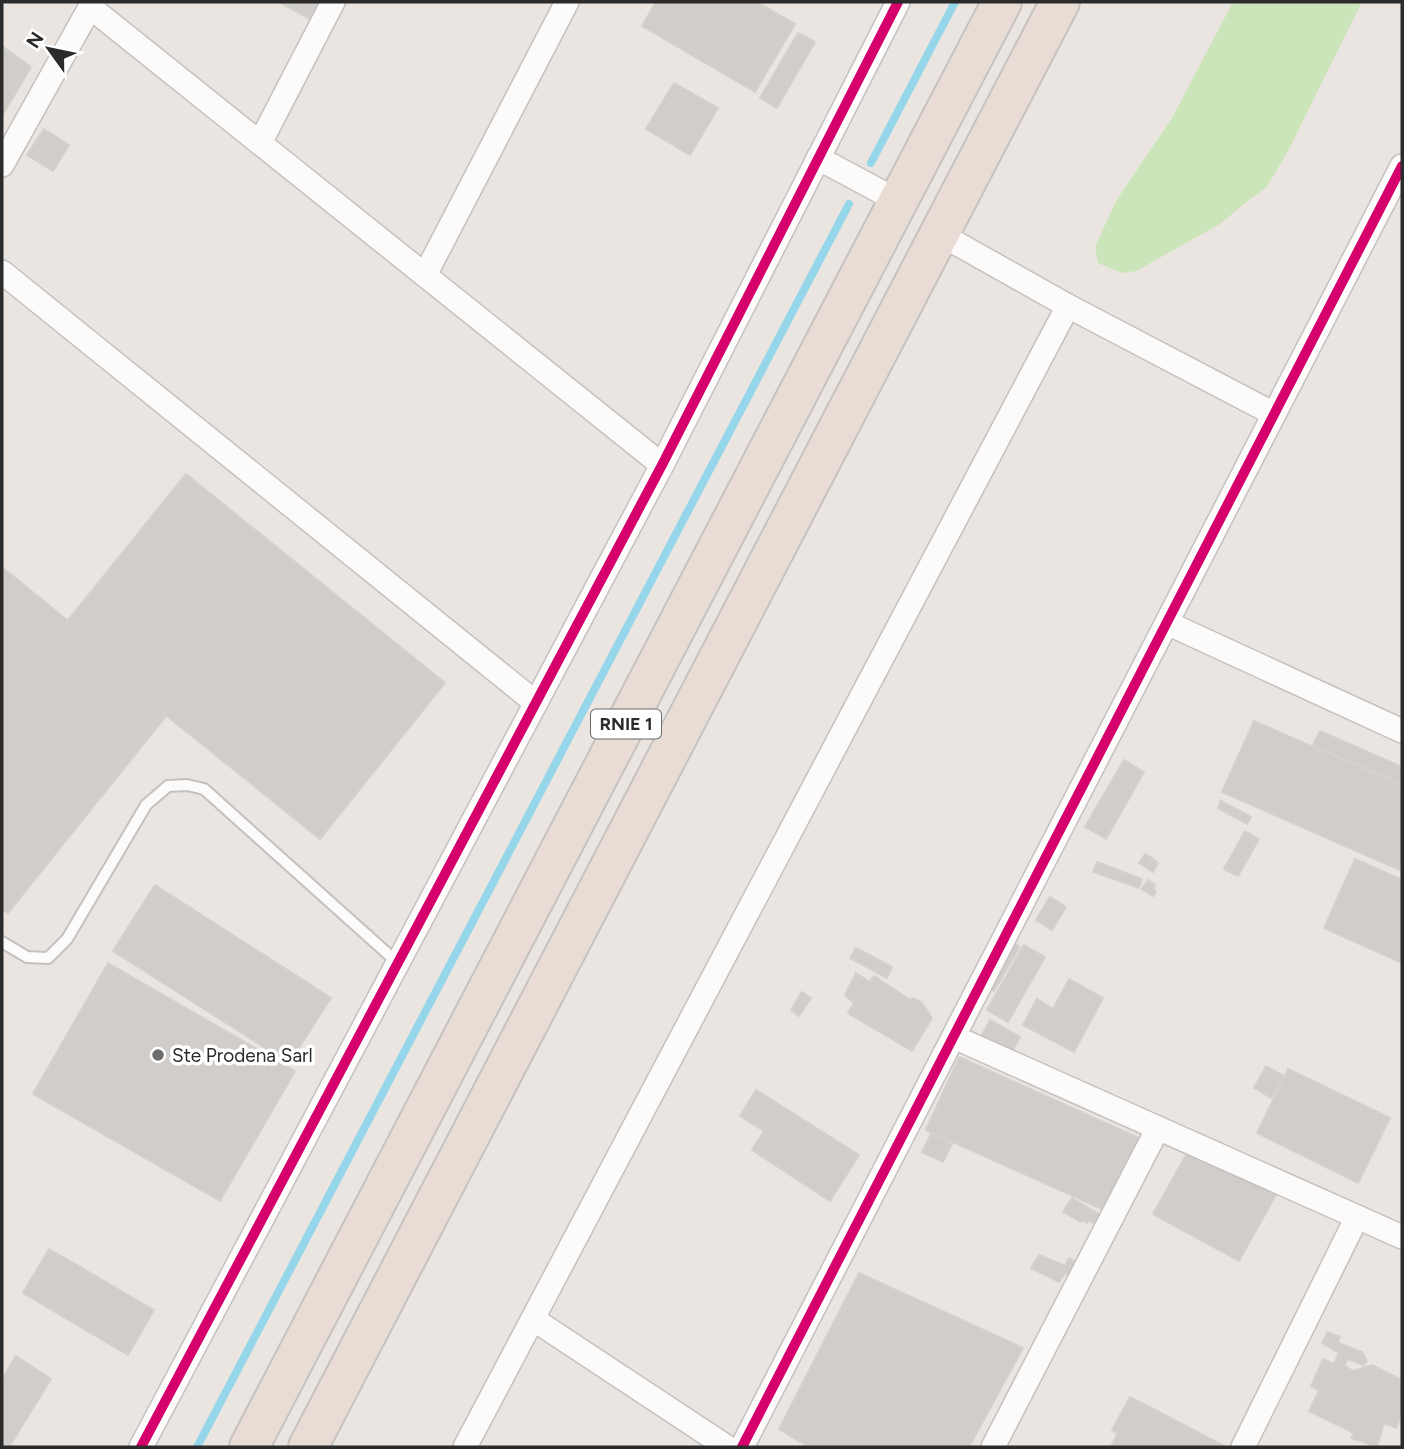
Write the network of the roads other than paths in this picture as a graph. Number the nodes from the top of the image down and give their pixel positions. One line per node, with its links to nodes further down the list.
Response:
1 (333, 2): 7 (street)
2 (567, 2): 14 (street)
3 (898, 2): 8 (street)
4 (1002, 2): 11 (highway, RNIE 1)
5 (1060, 2): 12 (highway, RNIE 1)
6 (91, 4): 7 (street); 9 (street)
7 (260, 143): 14 (street)
8 (818, 158): 11 (street); 17 (street)
9 (2, 164)
10 (1402, 166): 16 (street)
11 (898, 201): 29 (highway, RNIE 1)
12 (940, 234): 15 (street); 30 (highway, RNIE 1)
13 (2, 272): 19 (street)
14 (425, 275): 17 (street)
15 (1068, 306): 16 (street); 27 (street)
16 (1274, 414): 18 (street)
17 (662, 465): 19 (street)
18 (1167, 623): 20 (street); 23 (street)
19 (536, 703): 22 (street)
20 (1402, 731)
21 (2, 942): 22 (lane)
22 (398, 963): 28 (street)
23 (954, 1037): 24 (street); 33 (street)
24 (1158, 1128): 25 (street); 34 (street)
25 (1357, 1217): 26 (street); 35 (street)
26 (1402, 1237)
27 (533, 1319): 31 (street); 32 (street)
28 (141, 1447)
29 (249, 1447)
30 (308, 1447)
31 (465, 1447)
32 (727, 1447)
33 (742, 1447)
34 (993, 1447)
35 (1243, 1447)

